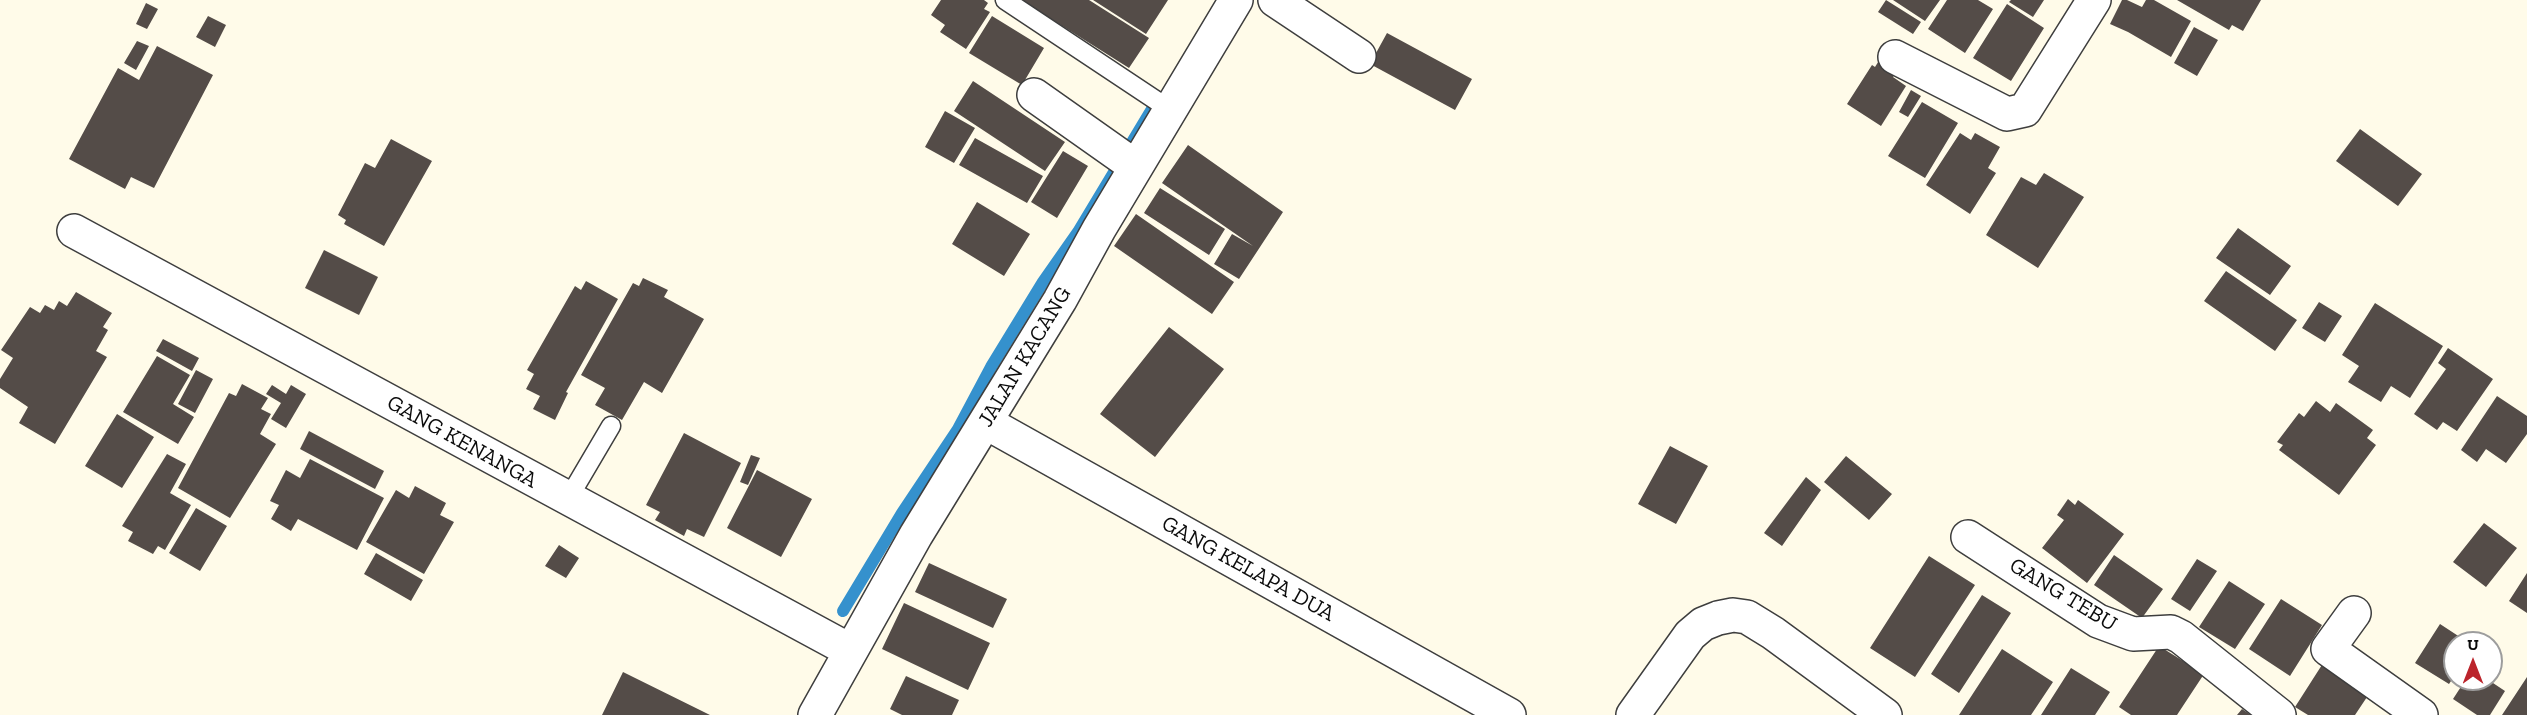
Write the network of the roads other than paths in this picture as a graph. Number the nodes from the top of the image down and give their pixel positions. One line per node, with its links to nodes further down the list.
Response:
1 (1005, 0): 8 (lane)
2 (1236, 0): 8 (street, JALAN KACANG)
3 (1275, 0): 5 (street)
4 (2094, 0): 6 (street)
5 (1359, 56)
6 (1895, 57)
7 (1034, 95): 9 (street)
8 (1163, 106): 9 (street, JALAN KACANG)
9 (1125, 159): 11 (street, JALAN KACANG)
10 (74, 231): 13 (street, GANG KENANGA)
11 (987, 423): 16 (street, JALAN KACANG); 18 (street, GANG KELAPA DUA)
12 (611, 426): 13 (lane)
13 (568, 500): 16 (street, GANG KENANGA)
14 (1968, 537): 21 (street, GANG TEBU)
15 (2354, 613): 22 (street)
16 (851, 651): 17 (street, JALAN KACANG)
17 (815, 715)
18 (1509, 715)
19 (1633, 715): 20 (street)
20 (1885, 715)
21 (2279, 715)
22 (2421, 715)

